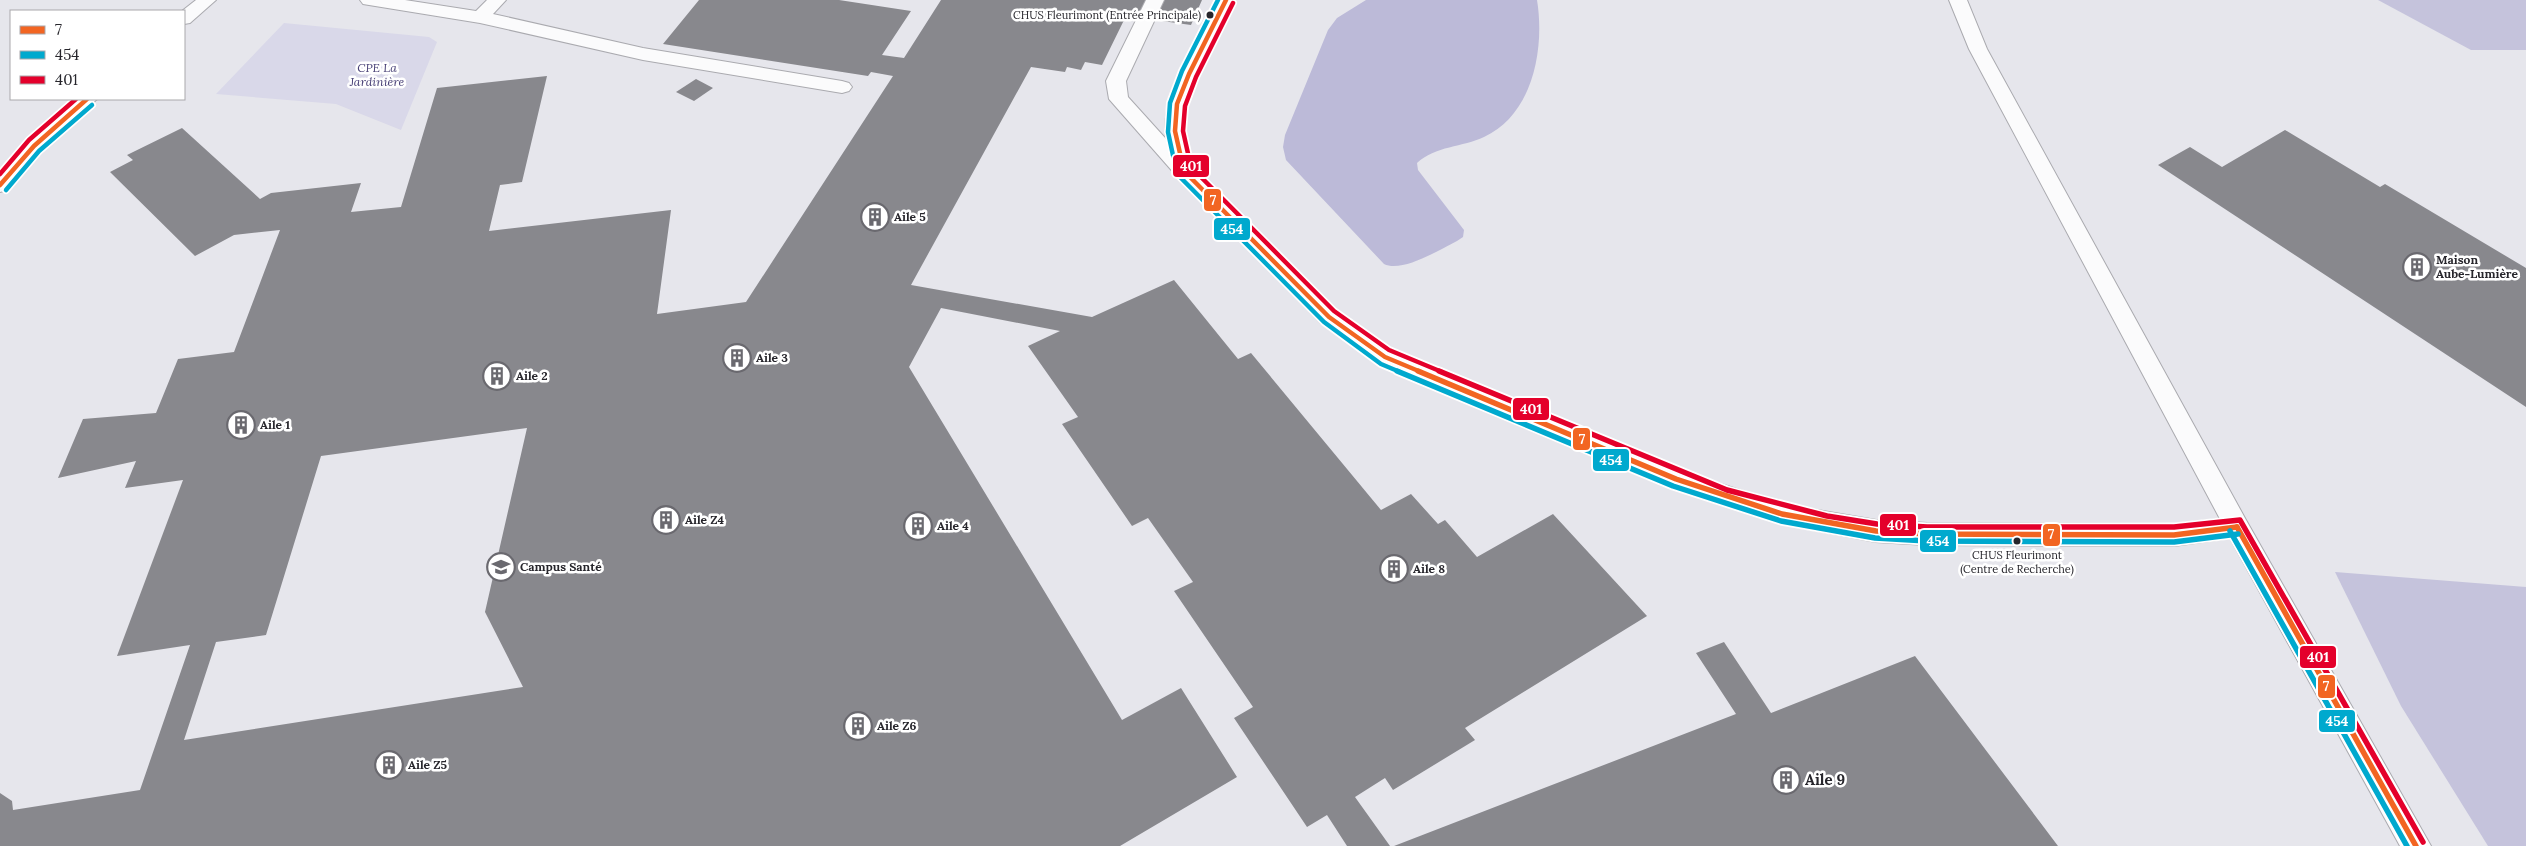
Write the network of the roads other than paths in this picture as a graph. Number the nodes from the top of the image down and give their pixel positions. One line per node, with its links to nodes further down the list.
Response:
1 (207, 0): 8 (lane)
2 (369, 0): 7 (lane)
3 (496, 0): 7 (lane)
4 (1155, 0): 11 (lane)
5 (1226, 0): 11 (lane)
6 (1958, 0): 13 (lane)
7 (480, 17): 9 (lane)
8 (185, 18)
9 (842, 87)
10 (86, 100): 12 (lane)
11 (1184, 171): 13 (lane)
12 (0, 185)
13 (2237, 527): 14 (lane)
14 (2416, 846)

